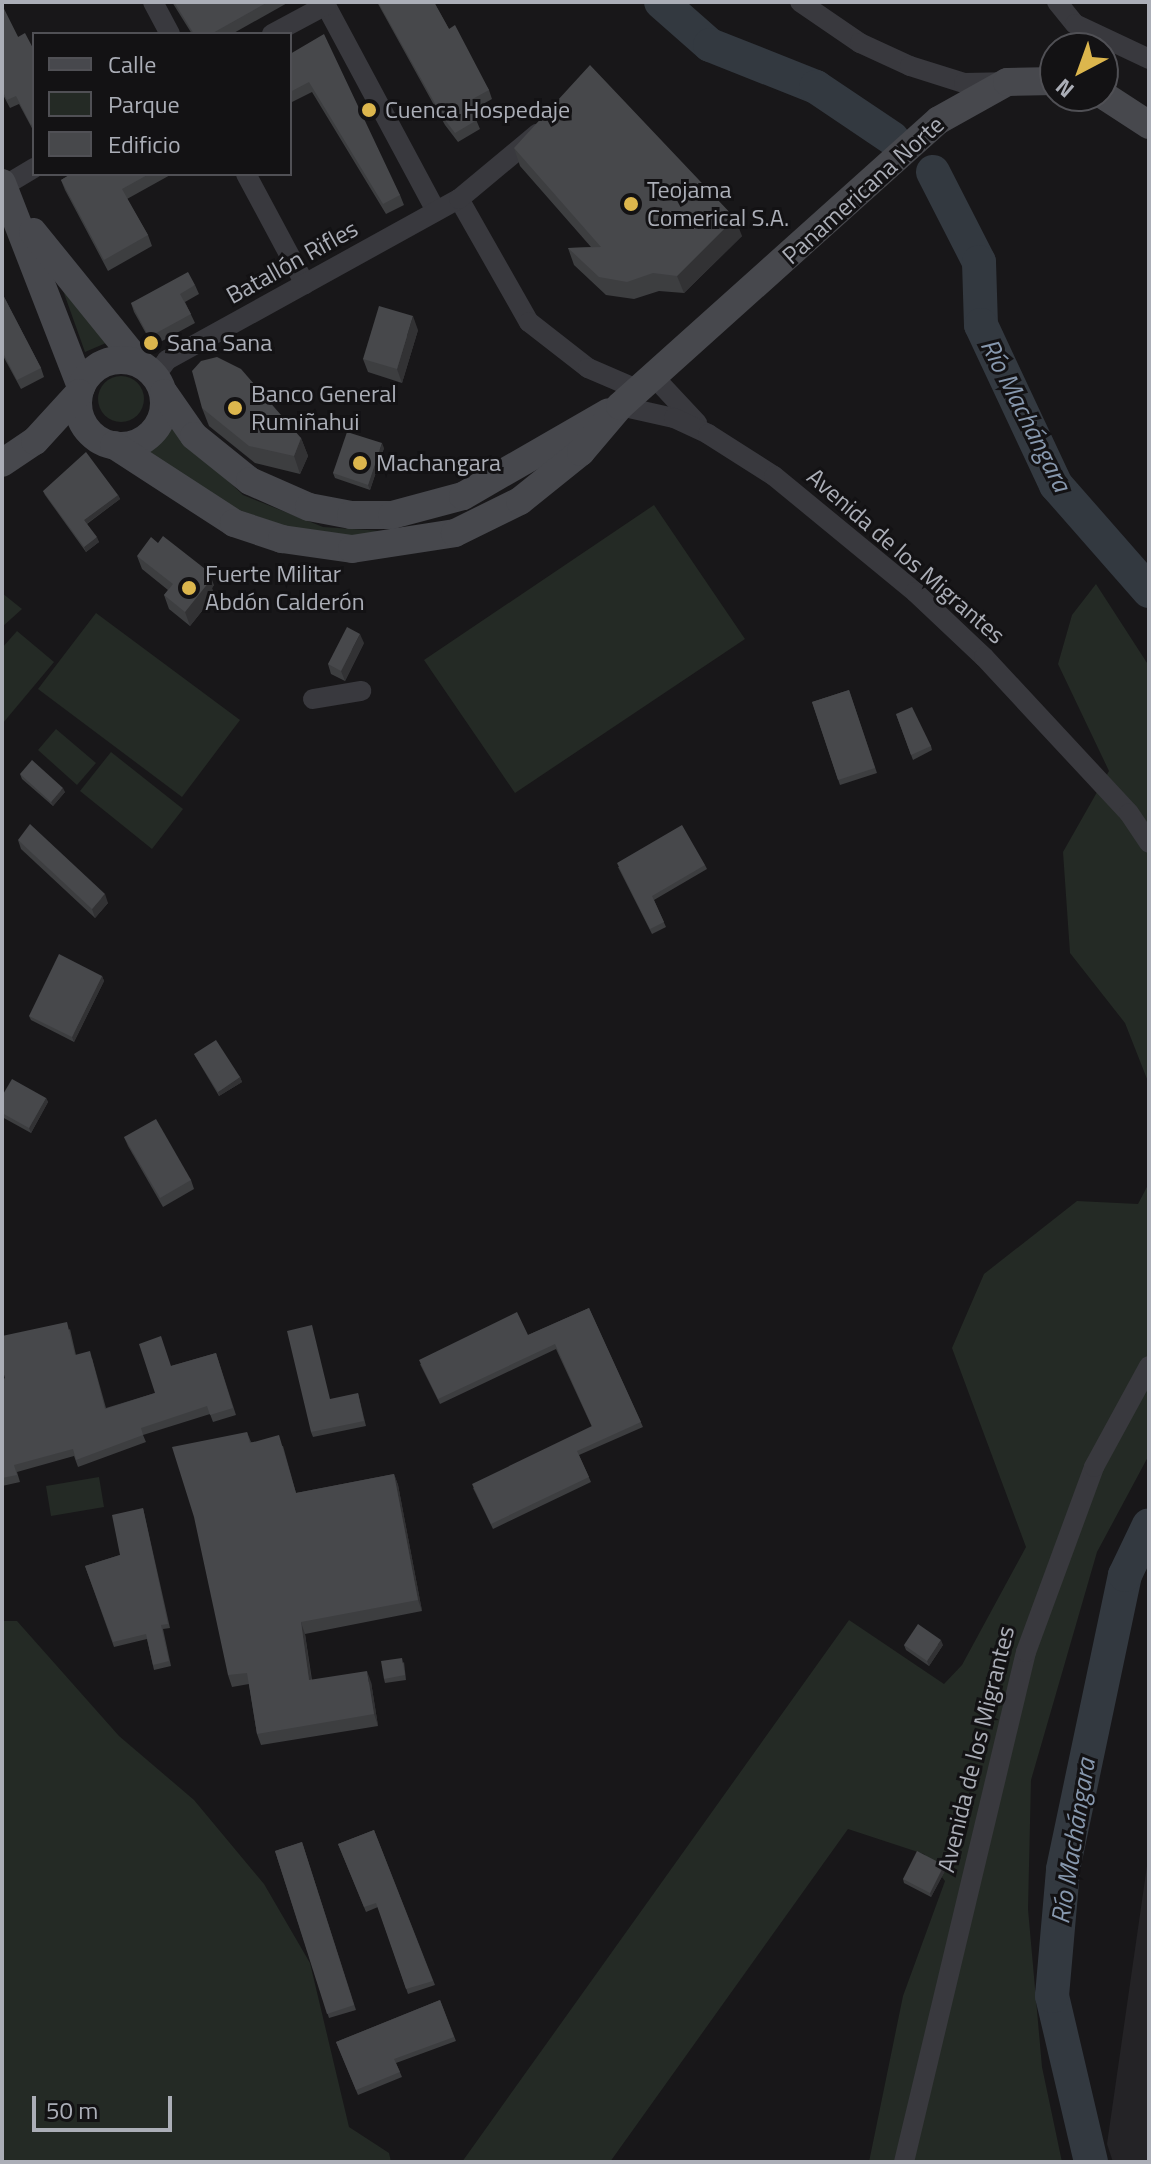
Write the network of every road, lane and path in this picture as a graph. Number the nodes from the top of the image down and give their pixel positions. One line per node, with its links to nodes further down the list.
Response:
1 (153, 2): 5 (street)
2 (800, 2): 9 (street)
3 (1057, 2): 7 (street)
4 (325, 3): 6 (street); 17 (street)
5 (169, 32)
6 (275, 32)
7 (1149, 59)
8 (1039, 81): 9 (main road, Panamericana Norte)
9 (1007, 82): 21 (main road, Panamericana Norte)
10 (1119, 105): 12 (main road)
11 (551, 119): 16 (street, Batallón Rifles)
12 (1149, 125)
13 (32, 170): 15 (street)
14 (247, 176): 18 (street)
15 (7, 193): 19 (main road, Panamericana Norte); 20 (main road, Panamericana Norte)
16 (459, 199): 17 (street, Batallón Rifles); 21 (street)
17 (436, 211): 18 (street, Batallón Rifles)
18 (305, 284): 19 (street, Batallón Rifles)
19 (153, 377): 20 (main road); 21 (main road, Panamericana Norte); 24 (main road)
20 (80, 390): 23 (main road); 24 (main road, Panamericana Norte)
21 (638, 391): 22 (street); 22 (street); 24 (main road, Panamericana Norte)
22 (708, 434): 28 (street, Avenida de los Migrantes)
23 (35, 441): 24 (main road); 25 (main road)
24 (108, 443)
25 (2, 463)
26 (361, 691): 27 (street)
27 (313, 699)
28 (1149, 843)
29 (1149, 1366): 30 (street, Avenida de los Migrantes)
30 (904, 2162)

